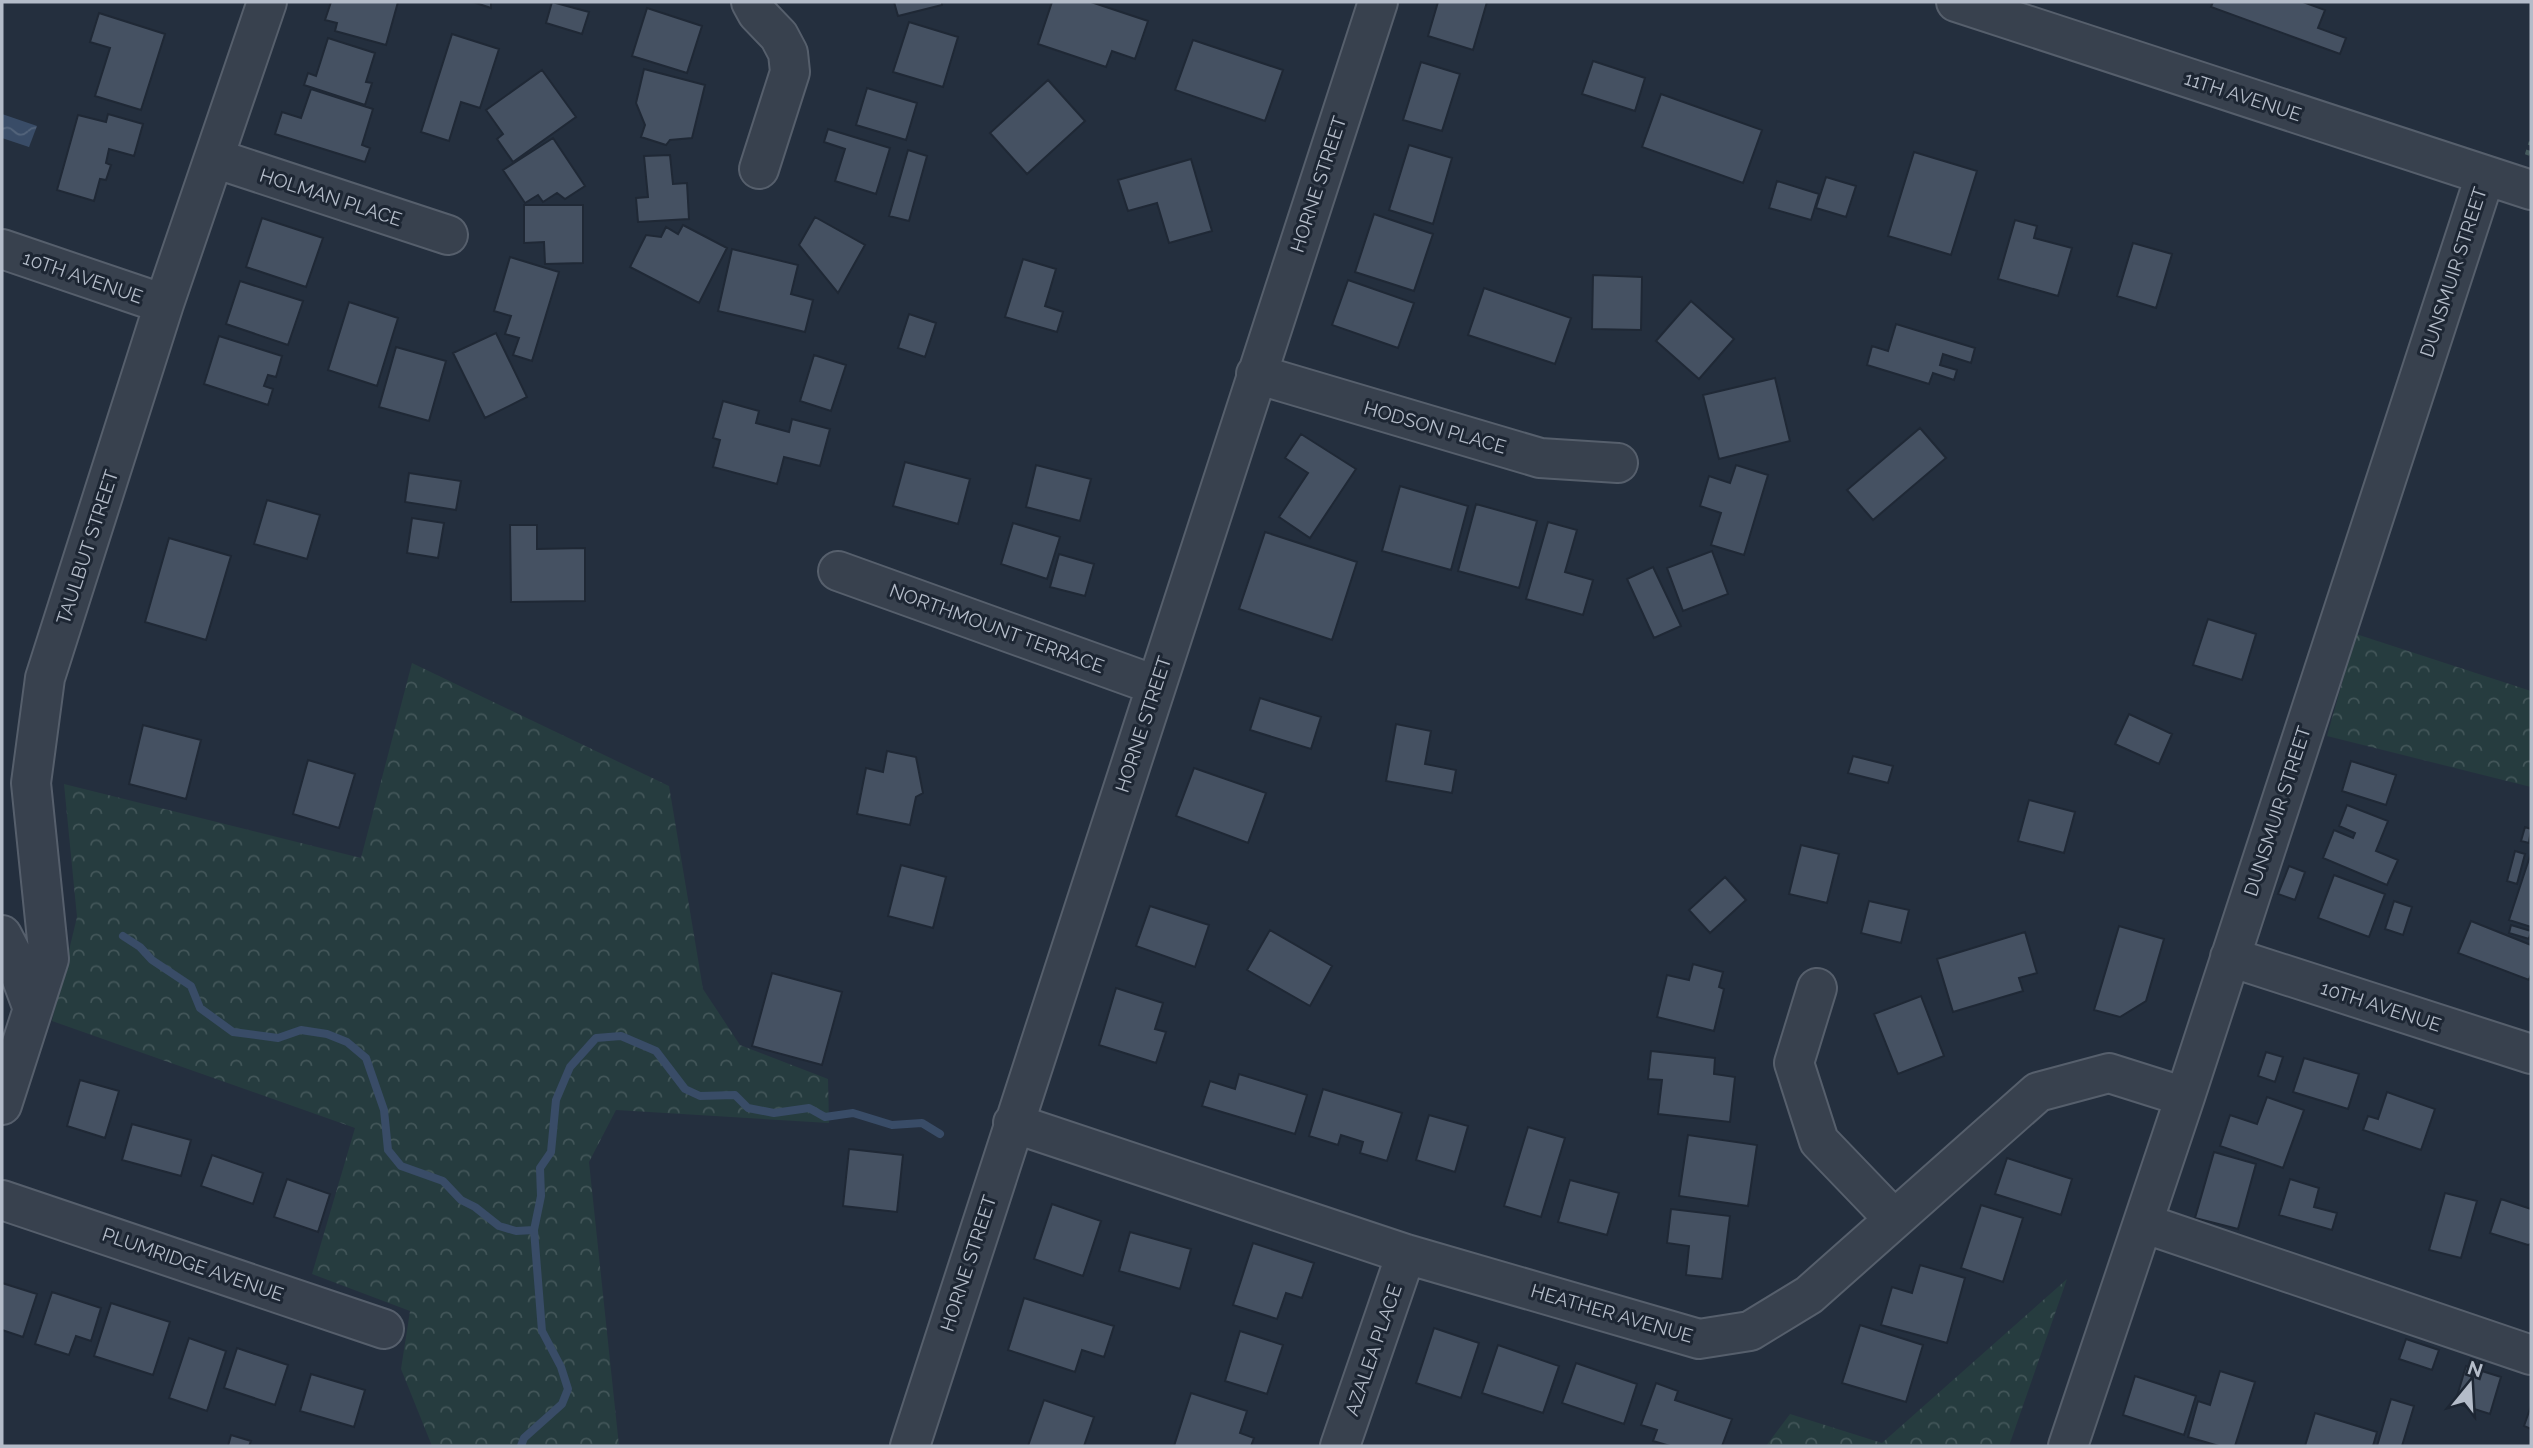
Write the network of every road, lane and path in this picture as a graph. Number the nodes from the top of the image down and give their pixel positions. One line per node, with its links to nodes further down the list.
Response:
1 (267, 2): 5 (street, TAULBUT STREET)
2 (751, 2): 6 (street)
3 (1378, 2): 12 (street, HORNE STREET)
4 (1956, 2): 7 (street, 11TH AVENUE)
5 (214, 158): 9 (street, HOLMAN PLACE); 11 (street, TAULBUT STREET)
6 (759, 169)
7 (2485, 176): 8 (street, 11TH AVENUE); 17 (street, DUNSMUIR STREET)
8 (2531, 190)
9 (448, 235)
10 (2, 249): 11 (street, 10TH AVENUE)
11 (164, 304): 19 (street, TAULBUT STREET)
12 (1256, 374): 13 (street, HODSON PLACE); 15 (street, HORNE STREET)
13 (1618, 463)
14 (838, 571): 15 (street, NORTHMOUNT TERRACE)
15 (1155, 685): 23 (street, HORNE STREET)
16 (2, 934): 19 (street)
17 (2230, 957): 20 (street, 10TH AVENUE); 21 (street, DUNSMUIR STREET)
18 (1817, 988): 25 (street)
19 (33, 1009): 22 (street, TAULBUT STREET)
20 (2531, 1054)
21 (2185, 1097): 25 (street, HEATHER AVENUE); 26 (street, DUNSMUIR STREET)
22 (2, 1105)
23 (1013, 1122): 27 (street, HEATHER AVENUE); 30 (street, HORNE STREET)
24 (2, 1200): 28 (street, PLUMRIDGE AVENUE)
25 (1893, 1218): 27 (street, HEATHER AVENUE)
26 (2143, 1223): 29 (street); 32 (street, DUNSMUIR STREET)
27 (1406, 1254): 31 (street, AZALEA PLACE)
28 (384, 1329)
29 (2531, 1355)
30 (910, 1446)
31 (1340, 1446)
32 (2068, 1446)

